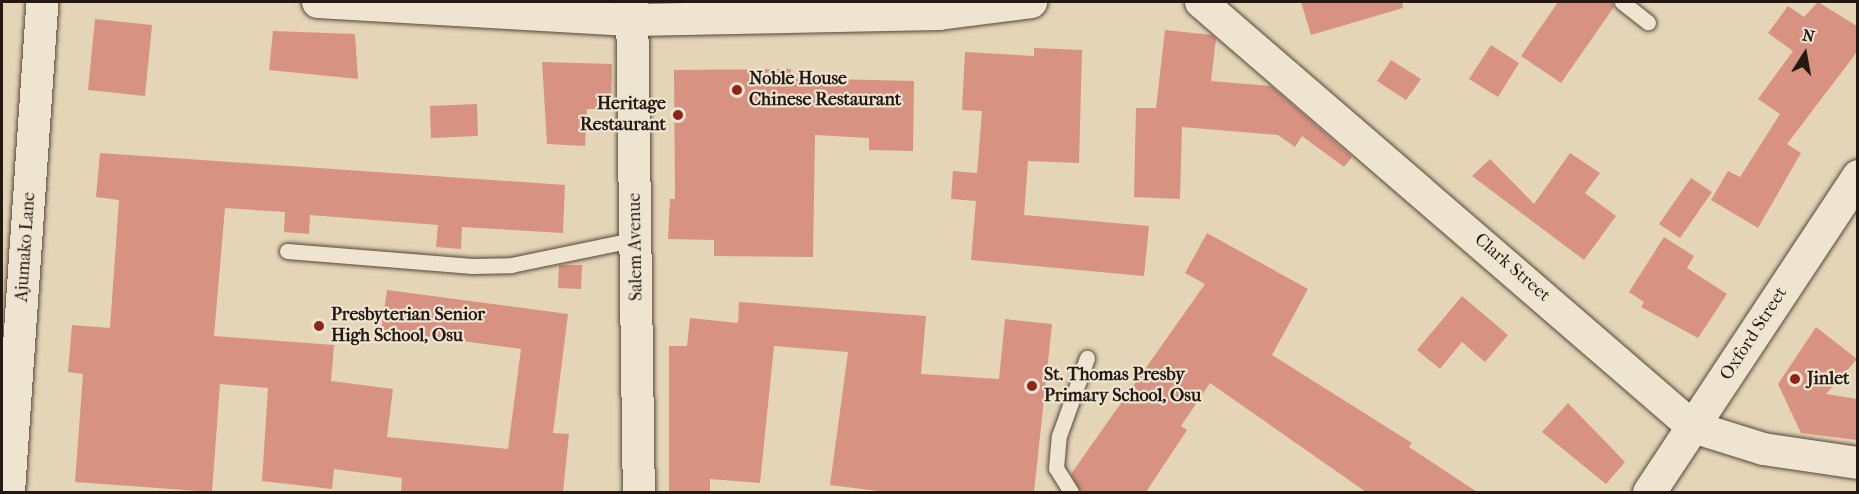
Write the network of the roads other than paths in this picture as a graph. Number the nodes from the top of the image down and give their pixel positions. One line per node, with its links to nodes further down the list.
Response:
1 (42, 2): 14 (street, Ajumako Lane)
2 (318, 2): 6 (street)
3 (1031, 2): 6 (street)
4 (1201, 2): 12 (street, Clark Street)
5 (1622, 2): 7 (lane)
6 (633, 11): 9 (street, Salem Avenue)
7 (1648, 22)
8 (1857, 176): 12 (main road, Oxford Street)
9 (636, 239): 10 (lane); 15 (street, Salem Avenue)
10 (287, 251)
11 (1087, 358): 16 (lane)
12 (1693, 427): 13 (street, Clark Street); 17 (main road, Oxford Street)
13 (1857, 463)
14 (9, 492)
15 (639, 492)
16 (1071, 492)
17 (1649, 492)

